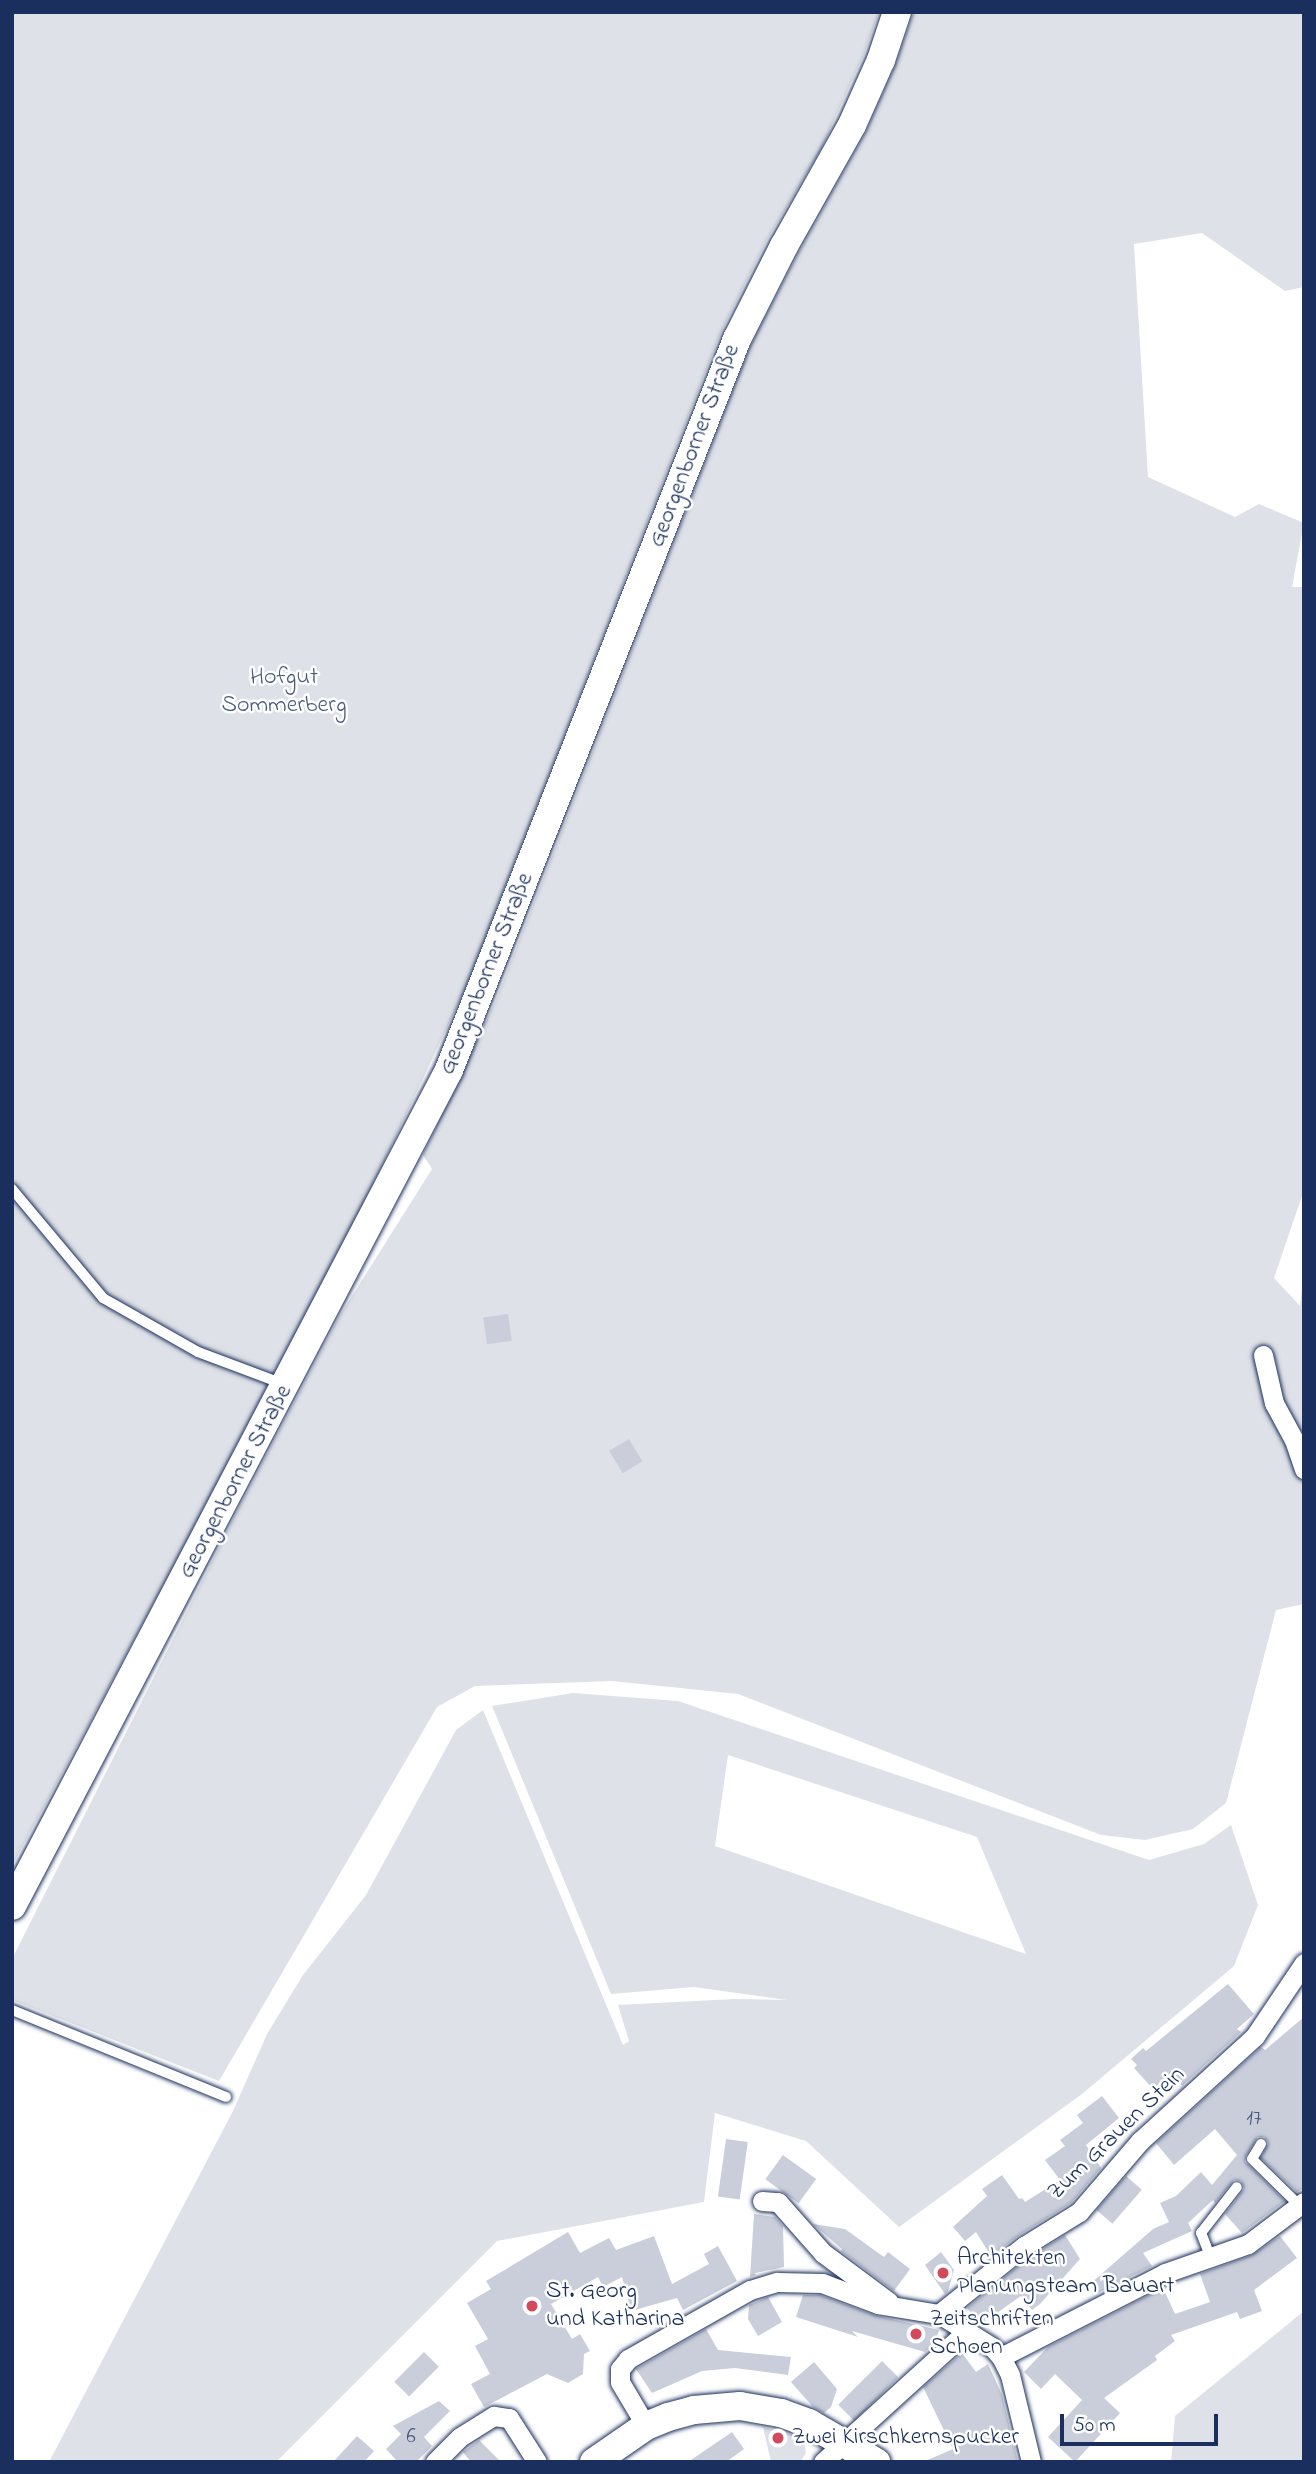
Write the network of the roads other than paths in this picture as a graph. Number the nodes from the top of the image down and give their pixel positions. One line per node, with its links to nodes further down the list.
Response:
1 (897, 12): 4 (main road, Georgenborner Straße)
2 (12, 1189): 4 (lane)
3 (1263, 1355): 5 (street)
4 (287, 1385): 6 (main road, Georgenborner Straße)
5 (1304, 1469)
6 (12, 1906)
7 (1304, 1963): 16 (street, Zum Grauen Stein)
8 (12, 2010): 9 (lane)
9 (226, 2097)
10 (1261, 2144): 13 (lane)
11 (1237, 2187): 14 (lane)
12 (762, 2201): 15 (street)
13 (1302, 2204): 14 (street)
14 (1210, 2256): 18 (street)
15 (895, 2307): 16 (street); 19 (street)
16 (939, 2314): 17 (street)
17 (967, 2331): 18 (street); 20 (street)
18 (1001, 2357): 26 (street)
19 (646, 2426): 20 (main road); 23 (main road)
20 (843, 2442): 24 (street); 25 (main road)
21 (435, 2462): 22 (street)
22 (537, 2462)
23 (594, 2462)
24 (823, 2462)
25 (876, 2462)
26 (1031, 2462)

